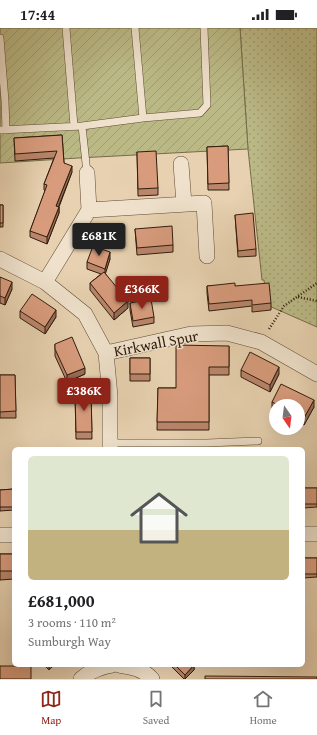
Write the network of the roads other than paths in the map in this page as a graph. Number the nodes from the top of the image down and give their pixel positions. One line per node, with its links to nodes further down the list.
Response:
1 (66, 28): 6 (lane)
2 (135, 28): 5 (lane)
3 (204, 28): 5 (lane)
4 (0, 38): 8 (lane)
5 (143, 118): 7 (lane)
6 (74, 126): 7 (lane); 8 (lane)
7 (82, 126): 10 (lane)
8 (3, 130)
9 (181, 164): 11 (street)
10 (87, 173): 12 (street)
11 (184, 204): 12 (street); 13 (street)
12 (89, 210): 15 (street)
13 (207, 256)
14 (0, 259): 15 (street)
15 (45, 282): 16 (street)
16 (106, 353): 17 (street, Kirkwall Spur); 19 (street)
17 (317, 374)
18 (258, 441): 19 (lane)
19 (110, 446)
20 (305, 534): 21 (street)
21 (317, 534)
22 (0, 535): 23 (street)
23 (12, 535)
24 (100, 667): 26 (street)
25 (132, 667): 27 (street)
26 (81, 679)
27 (152, 679)

